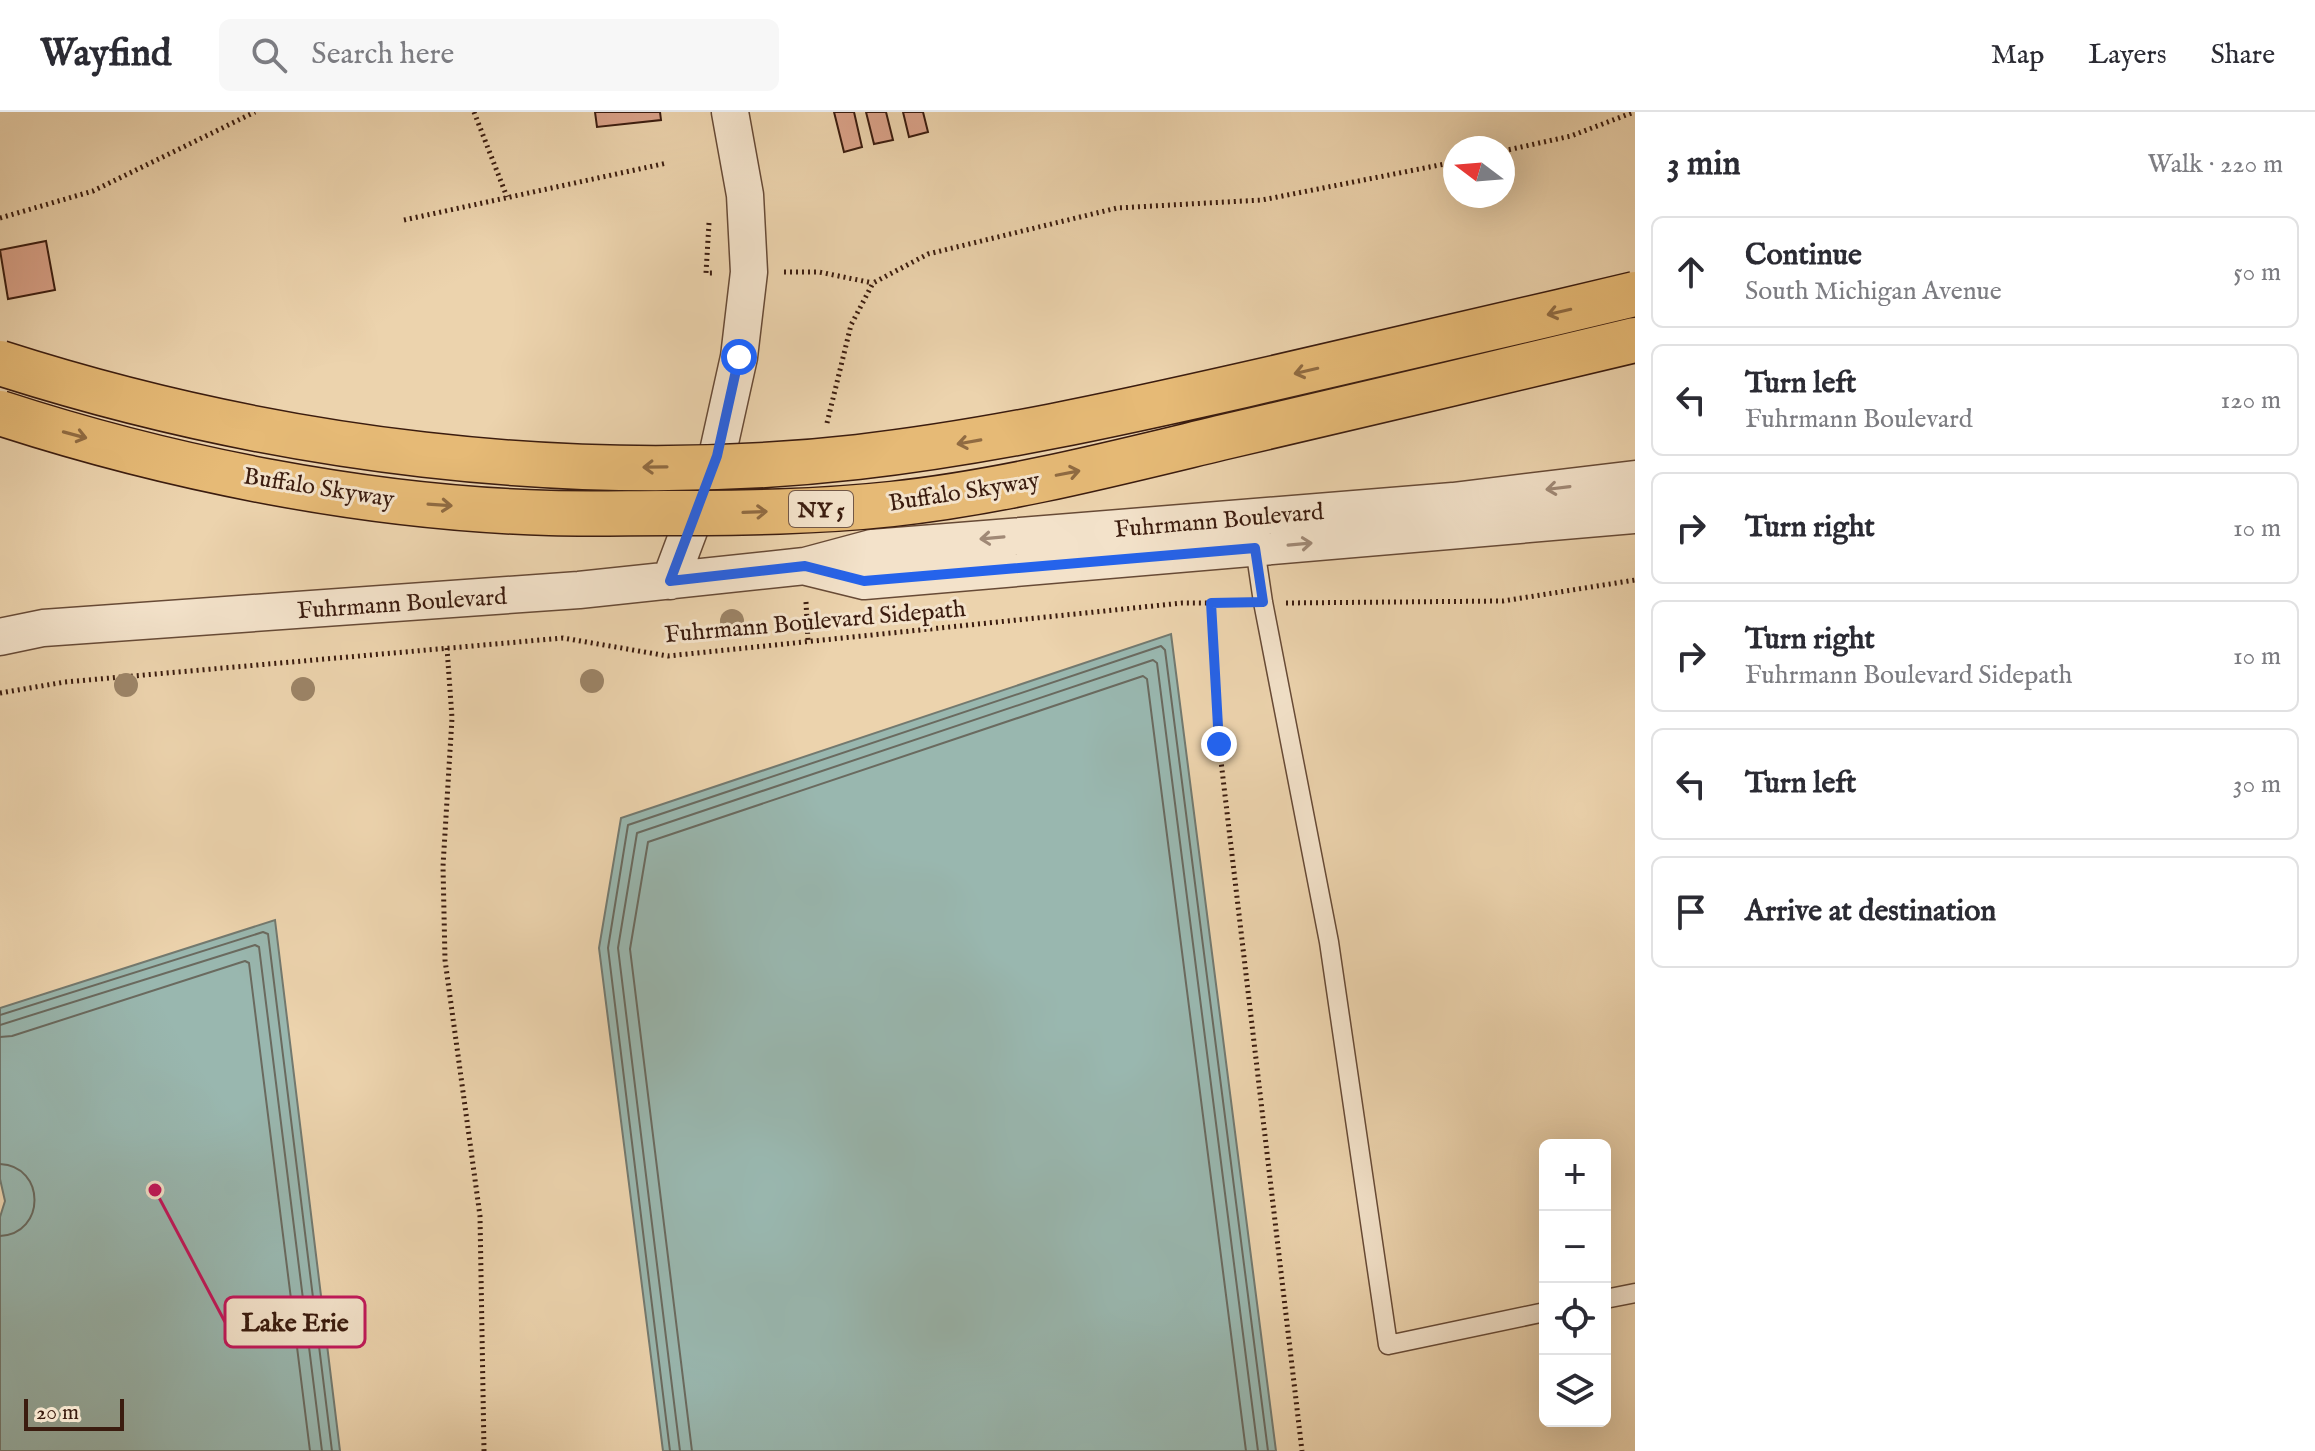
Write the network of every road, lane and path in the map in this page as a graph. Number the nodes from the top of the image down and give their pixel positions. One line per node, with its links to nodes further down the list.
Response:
1 (255, 112): 10 (path)
2 (474, 112): 8 (path)
3 (730, 112): 25 (street)
4 (1634, 112): 5 (path)
5 (1515, 148)
6 (667, 163): 8 (path)
7 (1443, 164): 14 (path)
8 (507, 197): 11 (path)
9 (710, 217): 13 (path)
10 (0, 218)
11 (404, 220)
12 (782, 272): 14 (path)
13 (723, 273)
14 (873, 283): 19 (path)
15 (1635, 294): 17 (highway, Buffalo Skyway / NY 5, one-way to 17, bridge)
16 (1635, 340): 18 (highway, Buffalo Skyway / NY 5, one-way to 16, bridge)
17 (0, 363)
18 (0, 413)
19 (826, 426)
20 (1635, 479): 23 (street, Fuhrmann Boulevard, one-way to 23)
21 (1635, 515): 22 (street, Fuhrmann Boulevard, one-way to 21)
22 (1255, 548): 23 (street, Fuhrmann Boulevard); 27 (lane)
23 (805, 566): 25 (street, Fuhrmann Boulevard)
24 (1635, 580): 27 (path, Fuhrmann Boulevard Sidepath)
25 (670, 581): 29 (street, Fuhrmann Boulevard)
26 (806, 602): 30 (path)
27 (1263, 602): 28 (path, Fuhrmann Boulevard Sidepath); 35 (lane)
28 (1211, 603): 30 (path, Fuhrmann Boulevard Sidepath); 37 (path)
29 (0, 637)
30 (808, 641): 31 (path, Fuhrmann Boulevard Sidepath)
31 (447, 648): 32 (path, Fuhrmann Boulevard Sidepath); 36 (path)
32 (0, 693)
33 (1635, 1293): 34 (lane)
34 (1611, 1298)
35 (1539, 1313)
36 (484, 1451)
37 (1302, 1451)

